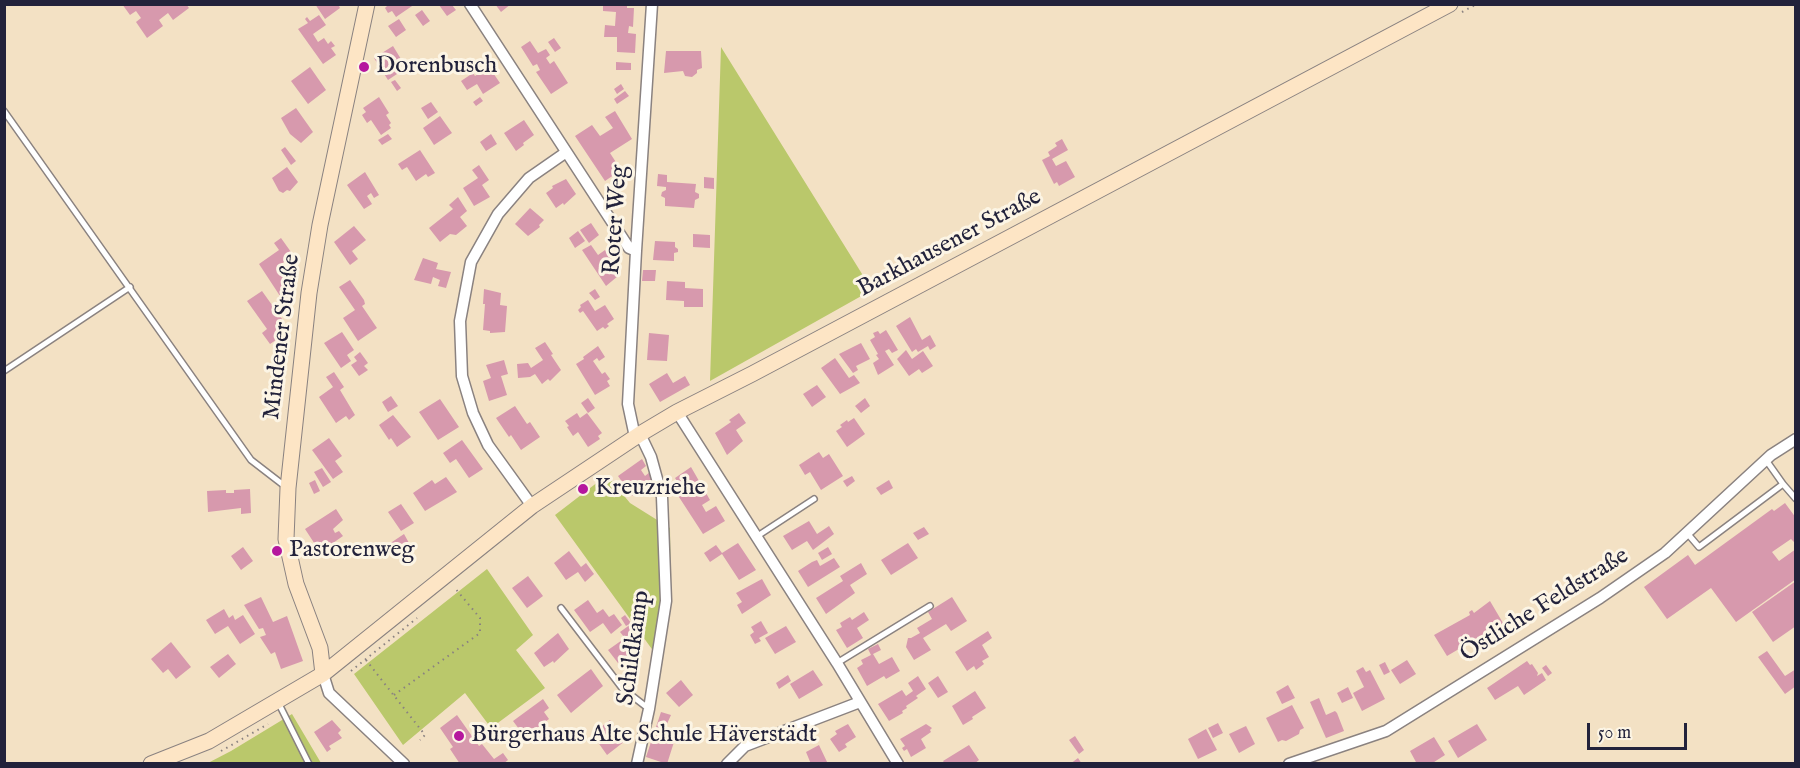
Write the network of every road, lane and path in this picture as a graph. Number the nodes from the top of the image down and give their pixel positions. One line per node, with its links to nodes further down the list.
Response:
1 (367, 4): 16 (main road, Mindener Straße)
2 (470, 4): 7 (street)
3 (652, 4): 8 (street, Roter Weg)
4 (1477, 4): 5 (path)
5 (1453, 10): 11 (main road, Barkhausener Straße)
6 (4, 111): 9 (lane)
7 (565, 153): 8 (street); 19 (street)
8 (636, 251): 12 (street, Roter Weg)
9 (130, 287): 10 (lane); 16 (lane)
10 (4, 371)
11 (677, 412): 12 (main road, Barkhausener Straße); 21 (street)
12 (637, 436): 19 (main road, Barkhausener Straße); 33 (street, Schildkamp)
13 (1796, 439): 14 (street, Östliche Feldstraße)
14 (1766, 460): 15 (lane); 20 (street, Östliche Feldstraße)
15 (1783, 484): 18 (lane); 20 (lane)
16 (288, 488): 29 (main road, Mindener Straße)
17 (814, 499): 21 (lane)
18 (1796, 500)
19 (531, 506): 29 (main road, Barkhausener Straße)
20 (1686, 534): 41 (street, Östliche Feldstraße)
21 (756, 537): 27 (street)
22 (447, 593): 30 (path)
23 (930, 606): 27 (lane)
24 (561, 608): 33 (lane)
25 (424, 612): 26 (path)
26 (366, 660): 28 (path); 30 (path)
27 (837, 663): 32 (street)
28 (351, 671)
29 (323, 674): 31 (main road, Barkhausener Straße); 37 (street)
30 (394, 695): 34 (path)
31 (277, 700): 35 (main road, Barkhausener Straße); 36 (lane)
32 (860, 702): 39 (street); 40 (street)
33 (649, 709): 38 (street, Schildkamp)
34 (420, 740)
35 (151, 764)
36 (309, 764)
37 (404, 764)
38 (637, 764)
39 (727, 764)
40 (898, 764)
41 (1289, 764)

